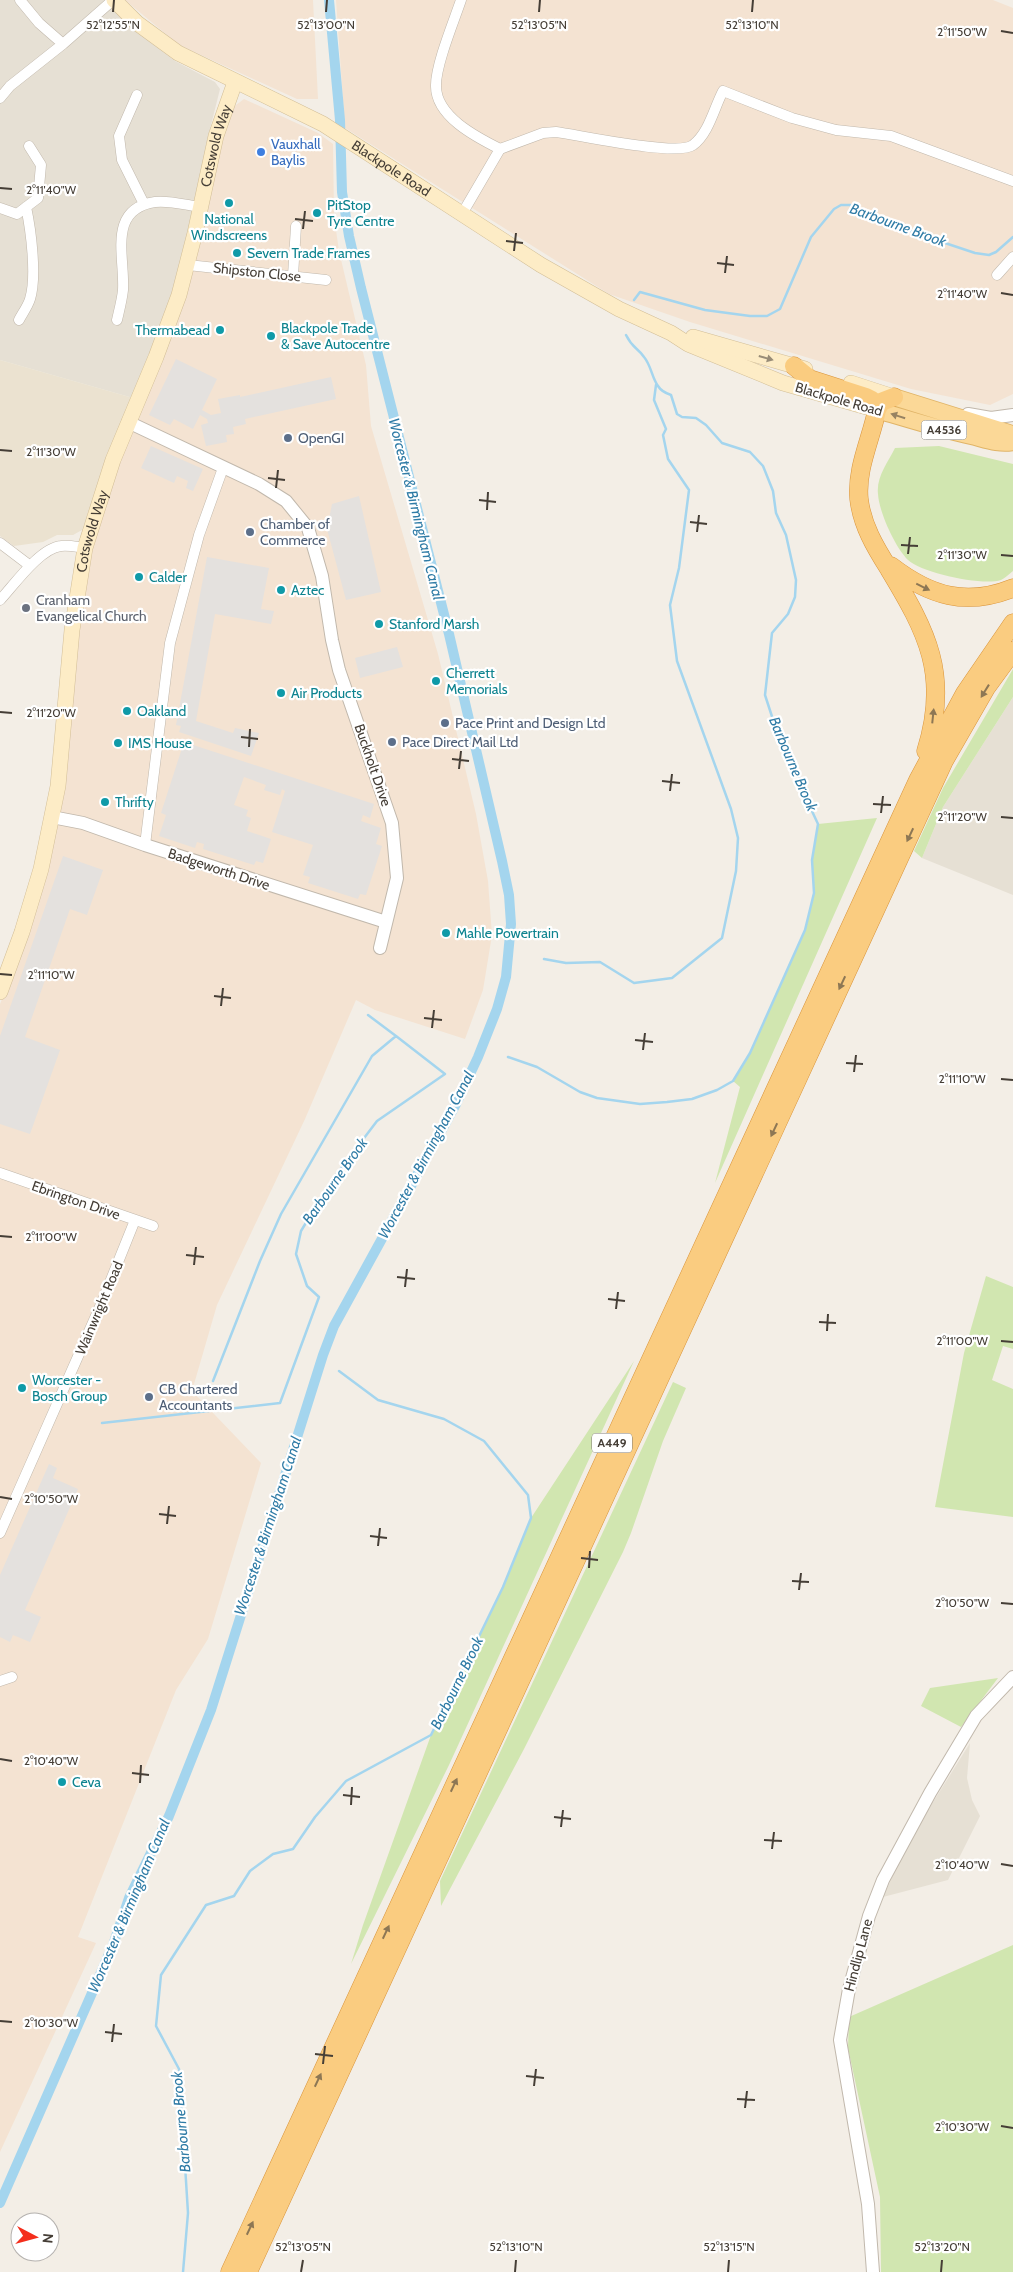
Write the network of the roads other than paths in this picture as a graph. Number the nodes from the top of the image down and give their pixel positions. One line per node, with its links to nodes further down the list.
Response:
1 (20, 0): 4 (street)
2 (113, 0): 4 (street); 5 (main road, Blackpole Road)
3 (461, 0): 9 (street)
4 (63, 44): 6 (street)
5 (235, 82): 13 (main road, Cotswold Way); 15 (main road, Blackpole Road)
6 (1, 94)
7 (137, 95): 11 (street)
8 (28, 146): 12 (street)
9 (500, 149): 10 (street); 15 (street)
10 (1013, 181)
11 (144, 204): 13 (street); 23 (street)
12 (26, 207): 14 (street); 22 (street)
13 (200, 207): 18 (main road, Cotswold Way)
14 (0, 208)
15 (462, 214): 24 (main road, Blackpole Road)
16 (296, 226): 20 (street)
17 (1013, 257): 19 (street)
18 (188, 265): 20 (street, Shipston Close); 30 (main road, Cotswold Way)
19 (997, 275)
20 (293, 276): 21 (street, Shipston Close)
21 (326, 280)
22 (19, 320)
23 (117, 320)
24 (672, 333): 25 (main road, Blackpole Road, one-way to 25); 27 (main road, Blackpole Road)
25 (794, 366): 26 (main road, Blackpole Road); 27 (highway)
26 (894, 397): 27 (highway); 28 (main road, Blackpole Road / A4536)
27 (877, 410): 32 (main road, Blackpole Road / A4536, one-way to 27); 36 (highway)
28 (953, 415): 29 (street); 31 (main road, Blackpole Road / A4536)
29 (1013, 415)
30 (128, 422): 33 (street, Buckholt Drive); 35 (main road, Cotswold Way)
31 (1013, 436)
32 (1013, 442)
33 (223, 468): 44 (street); 45 (street, Buckholt Drive)
34 (0, 543): 37 (street)
35 (85, 548): 37 (street); 43 (main road, Cotswold Way)
36 (883, 560): 38 (highway, one-way to 38); 42 (highway, one-way to 36)
37 (29, 565): 39 (street)
38 (1013, 588)
39 (0, 600)
40 (1013, 623): 42 (highway, A449)
41 (1013, 651): 56 (highway, A449, one-way to 56)
42 (918, 780): 55 (highway, A449, one-way to 42)
43 (52, 817): 44 (street, Badgeworth Drive); 47 (main road, Cotswold Way)
44 (145, 845): 45 (street, Badgeworth Drive)
45 (386, 922): 46 (street, Buckholt Drive)
46 (380, 948)
47 (0, 992)
48 (0, 1173): 49 (street, Ebrington Drive)
49 (136, 1220): 50 (street, Ebrington Drive); 51 (street, Wainwright Road)
50 (153, 1226)
51 (0, 1533)
52 (12, 1676): 54 (street)
53 (1013, 1677): 57 (street, Hindlip Lane)
54 (0, 1681)
55 (230, 2272)
56 (248, 2272)
57 (873, 2272)

